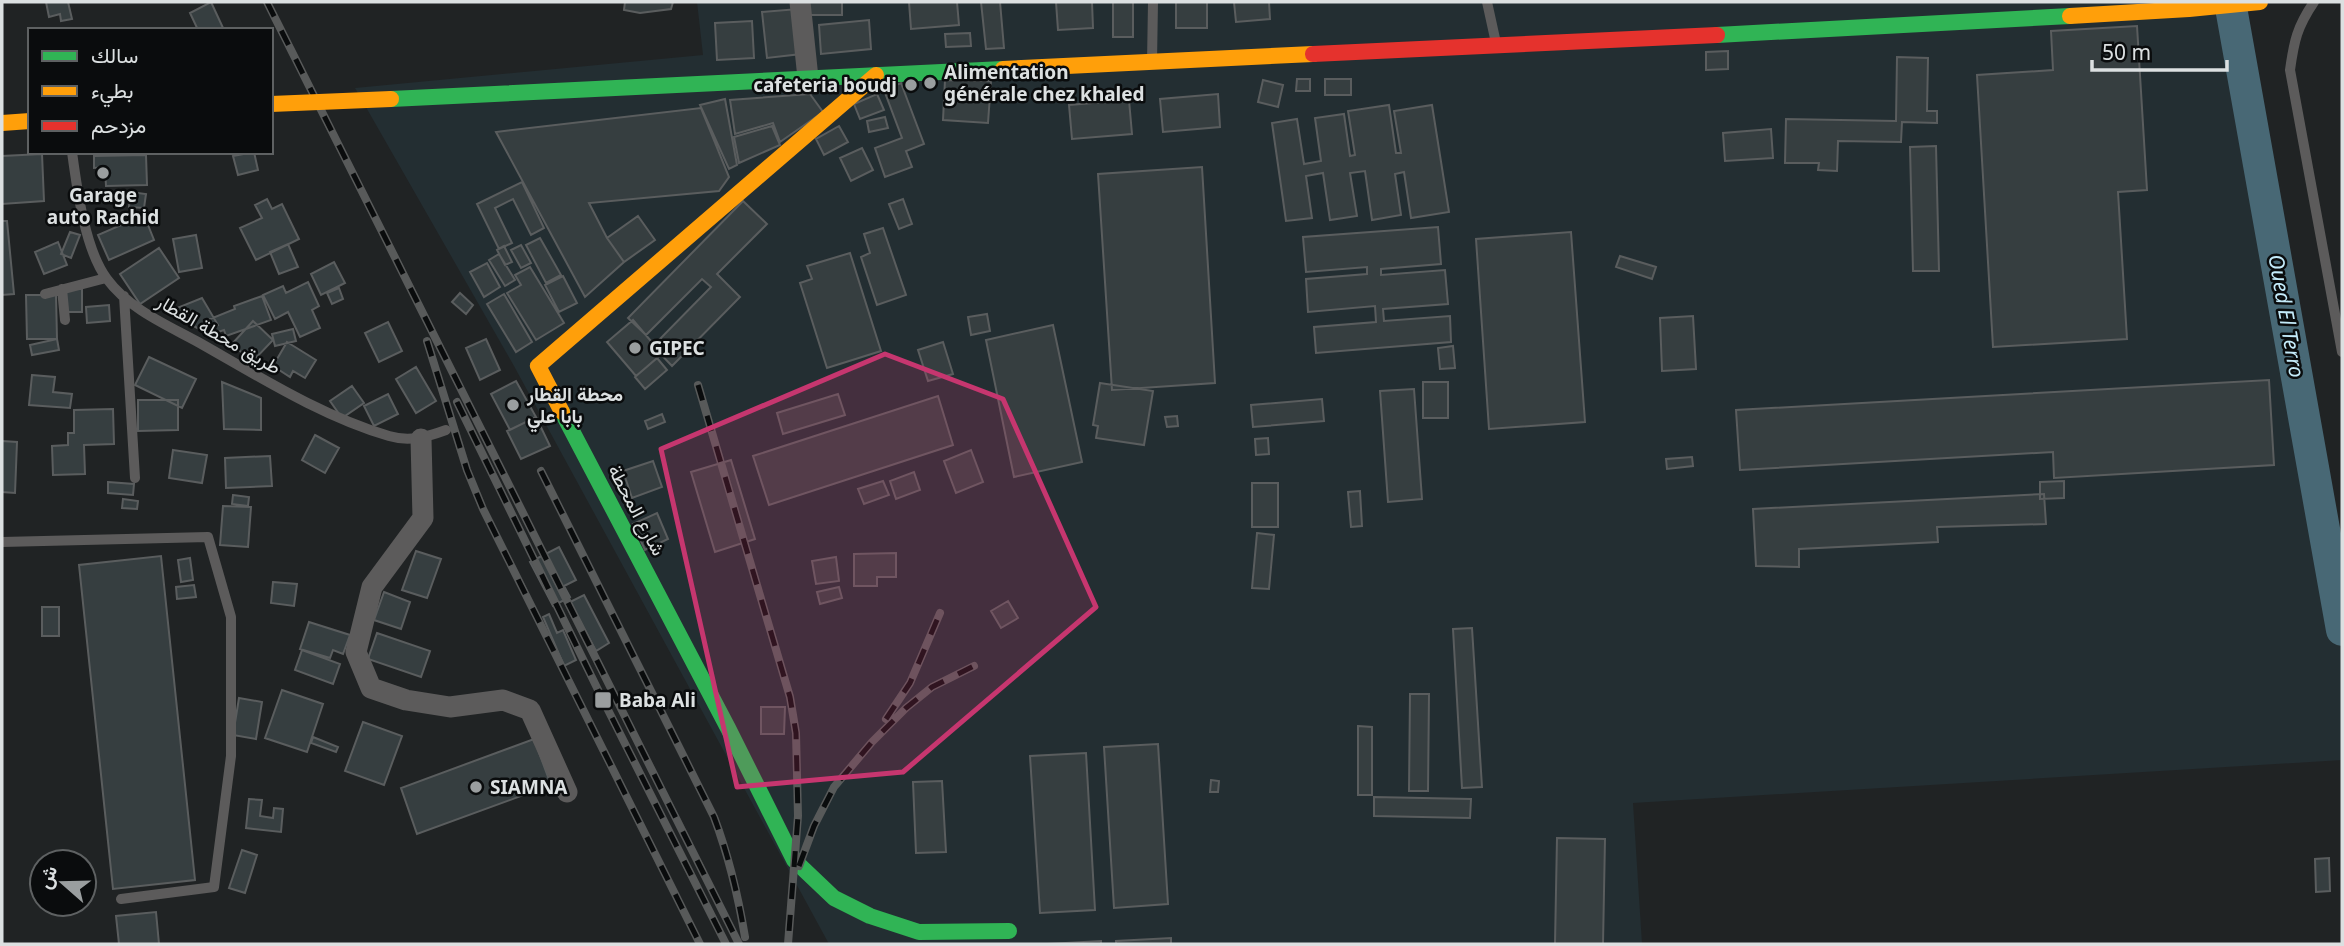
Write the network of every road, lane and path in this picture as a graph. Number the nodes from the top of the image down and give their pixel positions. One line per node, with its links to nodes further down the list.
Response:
1 (800, 2): 9 (street)
2 (1153, 2): 7 (lane)
3 (1487, 2): 6 (lane)
4 (2314, 2): 19 (lane)
5 (2257, 3): 6 (main road)
6 (1496, 45): 7 (main road)
7 (1152, 62): 8 (main road)
8 (876, 75): 9 (main road); 26 (main road, شارع المحطة)
9 (808, 78): 10 (main road, bridge)
10 (273, 104)
11 (28, 121): 12 (main road)
12 (2, 123)
13 (72, 154): 14 (lane, طريق محطة القطار)
14 (106, 278): 15 (lane); 17 (lane, طريق محطة القطار)
15 (62, 289): 16 (lane); 18 (lane)
16 (44, 294)
17 (124, 296): 21 (lane, طريق محطة القطار); 22 (lane)
18 (65, 320)
19 (2342, 352)
20 (446, 430): 21 (lane, طريق محطة القطار)
21 (421, 439): 24 (street)
22 (135, 478)
23 (2, 542): 25 (lane)
24 (567, 792)
25 (121, 899)
26 (1009, 931)

